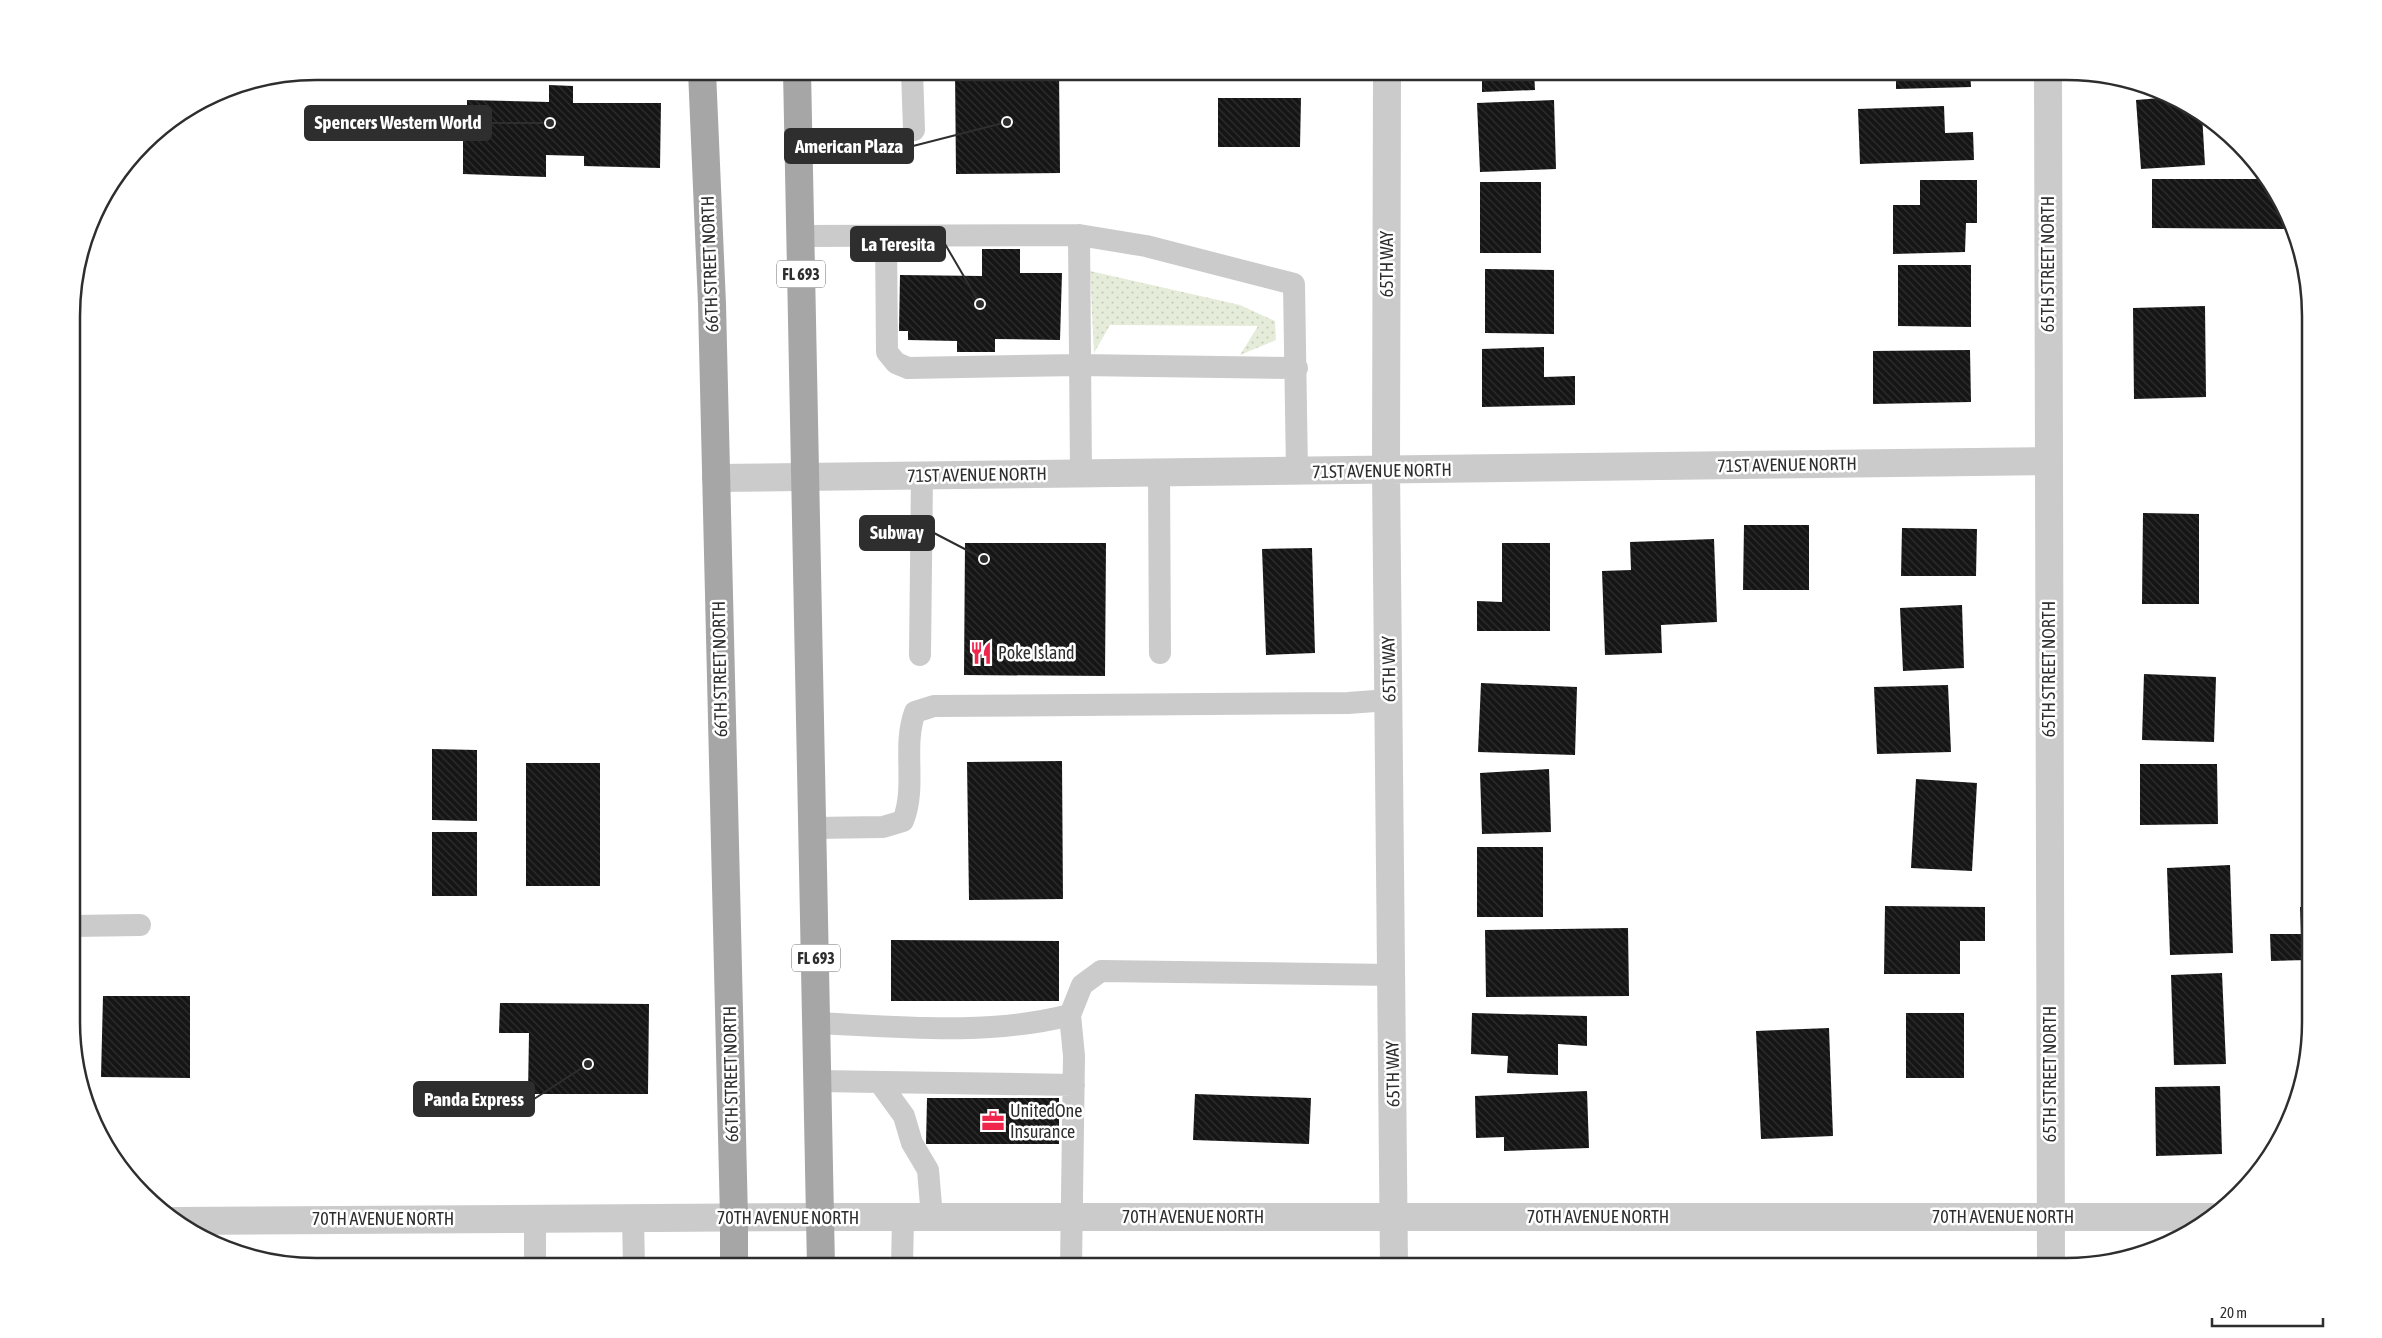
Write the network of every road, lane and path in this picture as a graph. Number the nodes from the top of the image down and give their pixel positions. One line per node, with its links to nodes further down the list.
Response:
1 (702, 80): 19 (main road, 66TH STREET NORTH)
2 (798, 80): 8 (main road, FL 693)
3 (912, 80): 6 (lane)
4 (1387, 80): 13 (street, 65TH WAY)
5 (2048, 80): 12 (street, 65TH STREET NORTH)
6 (914, 130)
7 (1079, 235): 9 (lane); 10 (lane); 11 (lane)
8 (801, 236): 9 (lane); 18 (main road, FL 693)
9 (886, 236): 10 (lane)
10 (1080, 365): 11 (lane); 15 (lane)
11 (1297, 368): 14 (lane)
12 (2049, 461): 13 (street, 71ST AVENUE NORTH); 37 (street, 65TH STREET NORTH)
13 (1386, 471): 14 (street, 71ST AVENUE NORTH); 22 (street, 65TH WAY)
14 (1297, 472): 16 (street, 71ST AVENUE NORTH)
15 (1081, 474): 16 (street, 71ST AVENUE NORTH); 17 (street, 71ST AVENUE NORTH)
16 (1159, 474): 20 (lane)
17 (922, 476): 18 (street, 71ST AVENUE NORTH); 21 (lane)
18 (806, 477): 19 (street, 71ST AVENUE NORTH); 23 (main road, FL 693)
19 (716, 478): 41 (main road, 66TH STREET NORTH)
20 (1160, 653)
21 (920, 654)
22 (1389, 700): 23 (lane); 26 (street, 65TH WAY)
23 (813, 828): 28 (main road, FL 693)
24 (140, 925): 25 (lane)
25 (80, 926)
26 (1392, 975): 27 (lane); 36 (street, 65TH WAY)
27 (1070, 1015): 28 (lane); 31 (lane)
28 (817, 1023): 29 (main road, FL 693)
29 (818, 1082): 30 (lane); 32 (main road, FL 693)
30 (880, 1083): 31 (lane); 34 (lane)
31 (1074, 1085): 35 (lane)
32 (822, 1217): 33 (street, 70TH AVENUE NORTH); 41 (street, 70TH AVENUE NORTH); 46 (main road, FL 693)
33 (903, 1217): 34 (street, 70TH AVENUE NORTH); 47 (lane)
34 (932, 1217): 35 (street, 70TH AVENUE NORTH)
35 (1072, 1217): 36 (street, 70TH AVENUE NORTH); 48 (lane)
36 (1394, 1217): 37 (street, 70TH AVENUE NORTH); 49 (street, 65TH WAY)
37 (2051, 1217): 38 (street, 70TH AVENUE NORTH); 50 (street, 65TH STREET NORTH)
38 (2198, 1217)
39 (535, 1218): 40 (street, 70TH AVENUE NORTH); 42 (street, 70TH AVENUE NORTH); 43 (lane)
40 (633, 1218): 41 (street, 70TH AVENUE NORTH); 44 (lane)
41 (734, 1218): 45 (main road, 66TH STREET NORTH)
42 (190, 1221)
43 (535, 1258)
44 (634, 1258)
45 (734, 1258)
46 (821, 1258)
47 (902, 1258)
48 (1072, 1258)
49 (1394, 1258)
50 (2051, 1258)

